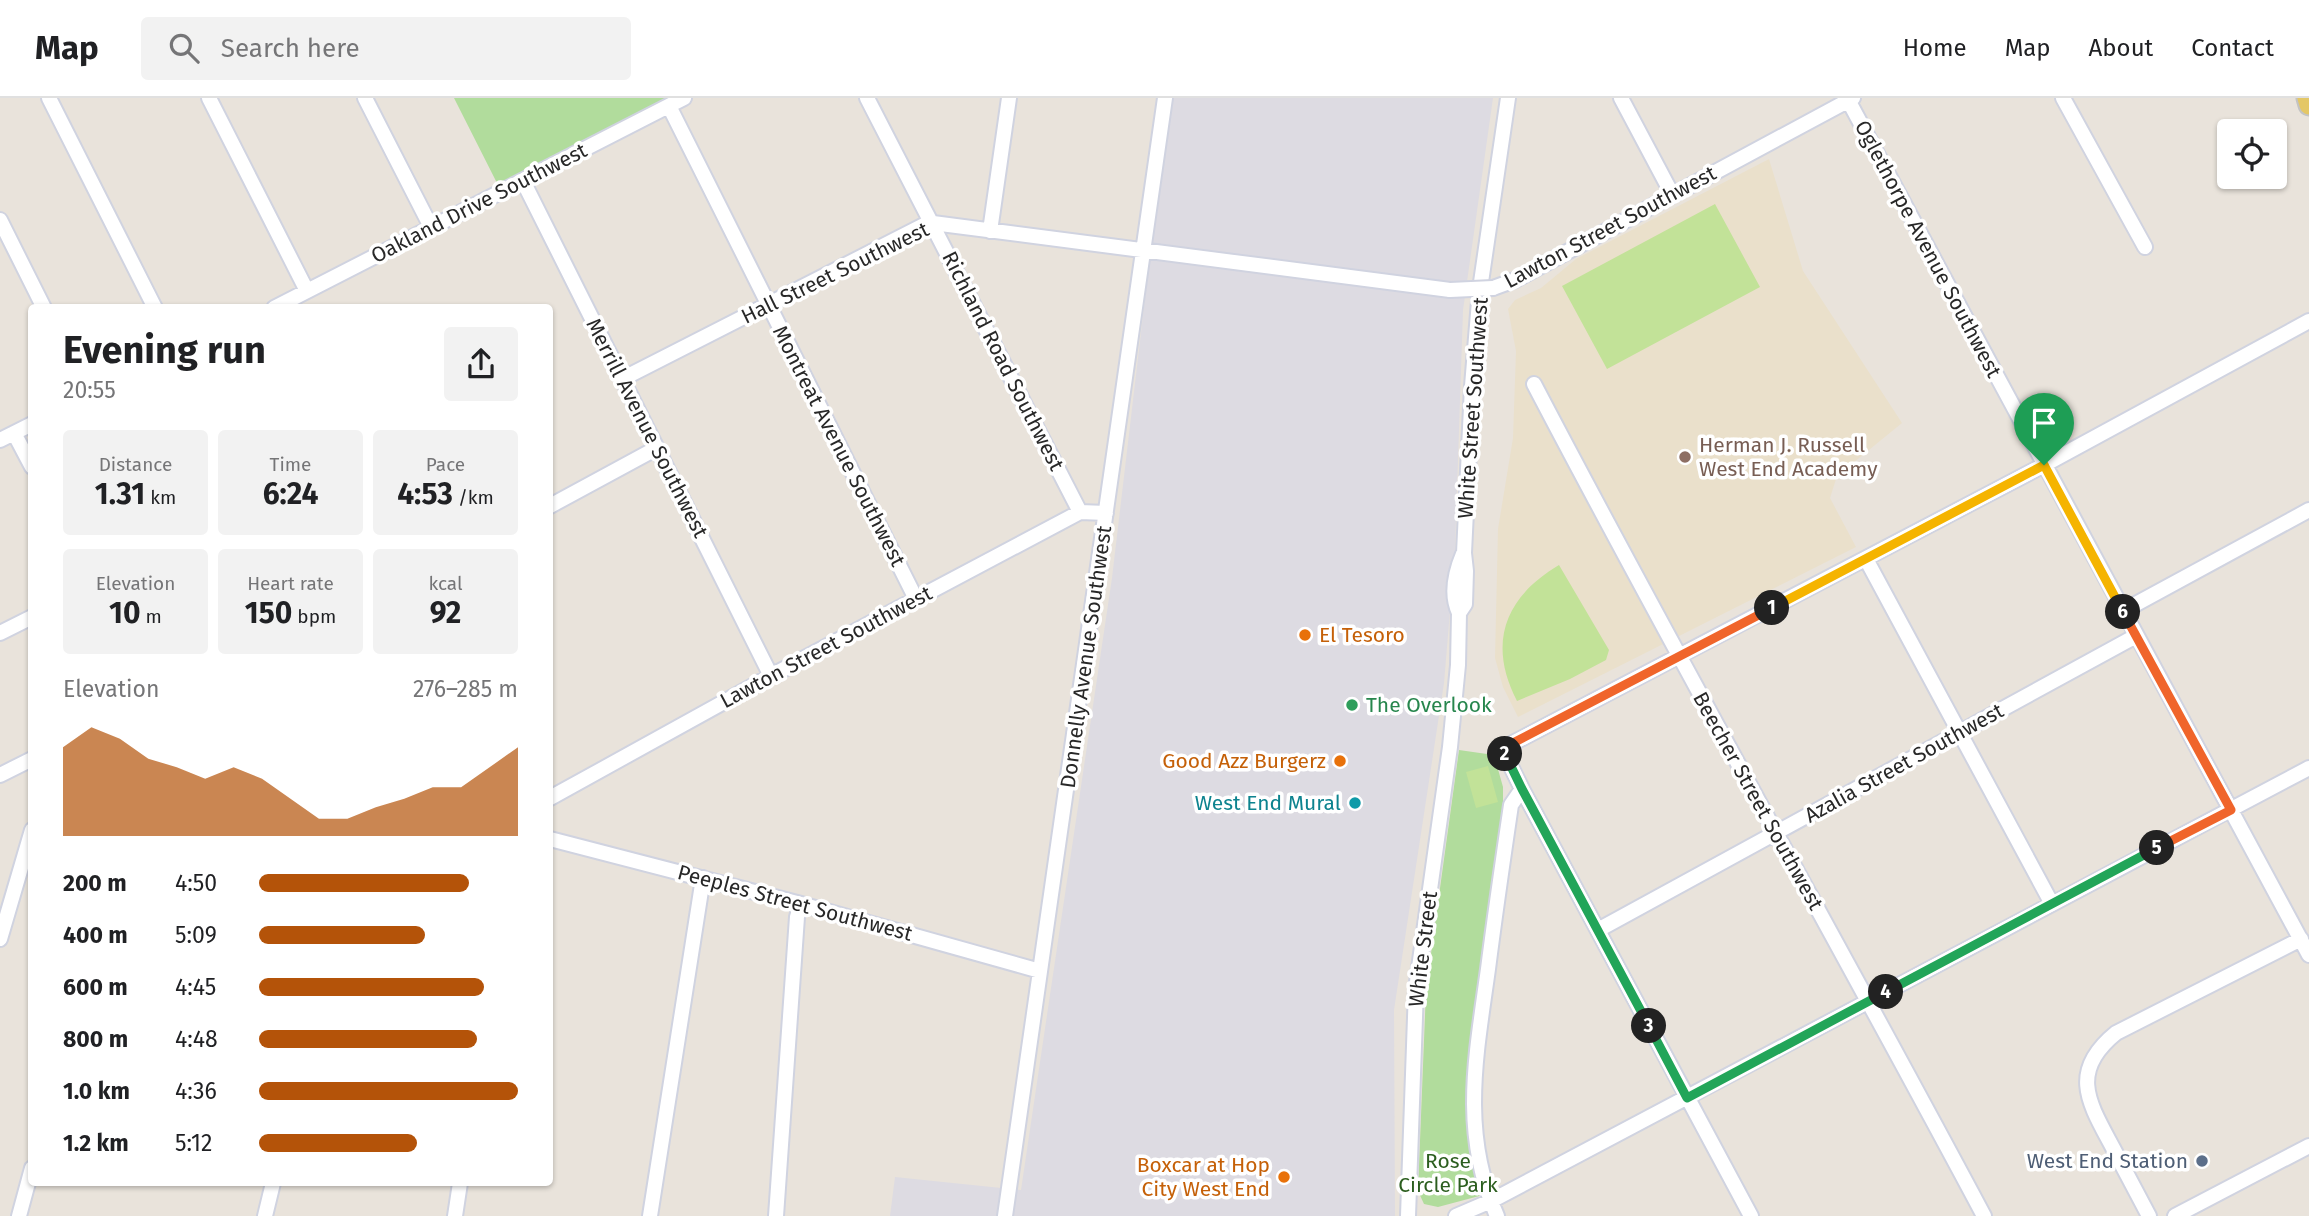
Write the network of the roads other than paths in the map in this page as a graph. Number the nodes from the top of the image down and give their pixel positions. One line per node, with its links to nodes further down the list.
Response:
1 (49, 98): 26 (street)
2 (209, 98): 24 (street)
3 (365, 98): 19 (street)
4 (684, 98): 14 (street, Oakland Drive Southwest)
5 (867, 98): 18 (street, Richland Road Southwest)
6 (1009, 98): 20 (street)
7 (1165, 98): 23 (street, Donnelly Avenue Southwest)
8 (1508, 98): 50 (street, White Street Southwest)
9 (1621, 98): 16 (street)
10 (2063, 98): 22 (street)
11 (2307, 98): 13 (main road)
12 (1849, 99): 16 (street, Lawton Street Southwest); 37 (street, Oglethorpe Avenue Southwest)
13 (2309, 105)
14 (669, 106): 15 (street, Oakland Drive Southwest); 28 (street, Montreat Avenue Southwest)
15 (523, 181): 19 (street, Oakland Drive Southwest); 30 (street, Merrill Avenue Southwest)
16 (1672, 194): 23 (street, Lawton Street Southwest, bridge)
17 (0, 220): 21 (street)
18 (933, 223): 20 (street, Hall Street Southwest); 28 (street, Hall Street Southwest); 40 (street, Richland Road Southwest)
19 (432, 228): 24 (street, Oakland Drive Southwest)
20 (990, 231): 23 (street, Hall Street Southwest)
21 (5, 244): 25 (street)
22 (2145, 247)
23 (1143, 251): 41 (street, Donnelly Avenue Southwest)
24 (307, 291): 27 (street, Oakland Drive Southwest)
25 (42, 304)
26 (153, 304)
27 (282, 304)
28 (768, 304): 30 (street, Hall Street Southwest); 43 (street, Montreat Avenue Southwest)
29 (2309, 321): 37 (street)
30 (622, 379): 35 (street, Merrill Avenue Southwest)
31 (1534, 384): 48 (street, Beecher Street Southwest)
32 (28, 426): 33 (street)
33 (14, 433): 34 (street); 36 (street)
34 (0, 440)
35 (657, 448): 38 (street); 49 (street, Merrill Avenue Southwest)
36 (28, 459)
37 (2044, 465): 42 (street); 44 (street, Oglethorpe Avenue Southwest)
38 (553, 504)
39 (2309, 510): 44 (street)
40 (1080, 512): 41 (street); 43 (street, Lawton Street Southwest)
41 (1106, 513): 68 (street, Donnelly Avenue Southwest)
42 (1866, 559): 48 (street); 51 (street)
43 (916, 599): 49 (street, Lawton Street Southwest)
44 (2123, 611): 47 (street, Oglethorpe Avenue Southwest)
45 (28, 619): 46 (street)
46 (0, 633)
47 (2136, 636): 51 (street, Azalia Street Southwest); 57 (street, Oglethorpe Avenue Southwest)
48 (1678, 657): 55 (street); 58 (street, Beecher Street Southwest)
49 (771, 676): 56 (street, Lawton Street Southwest)
50 (1456, 684): 82 (street, White Street)
51 (1959, 733): 58 (street, Azalia Street Southwest); 63 (street)
52 (28, 761): 54 (street)
53 (2309, 768): 57 (street)
54 (0, 775)
55 (1522, 789): 64 (street); 75 (street)
56 (553, 796)
57 (2231, 810): 63 (street); 66 (street, Oglethorpe Avenue Southwest)
58 (1776, 834): 64 (street, Azalia Street Southwest); 69 (street, Beecher Street Southwest)
59 (553, 840): 61 (street, Peeples Street Southwest)
60 (28, 844): 65 (street)
61 (702, 878): 62 (street, Peeples Street Southwest); 79 (street)
62 (801, 904): 68 (street, Peeples Street Southwest); 80 (street)
63 (2052, 904): 69 (street)
64 (1598, 930): 70 (street)
65 (0, 939)
66 (2301, 939): 67 (street, Oglethorpe Avenue Southwest); 87 (street)
67 (2309, 955)
68 (1040, 971): 81 (street, Donnelly Avenue Southwest)
69 (1870, 1001): 70 (street); 86 (street, Beecher Street Southwest)
70 (1687, 1098): 75 (street); 85 (street)
71 (2309, 1146): 88 (street)
72 (28, 1183): 76 (street)
73 (272, 1186): 77 (street)
74 (460, 1186): 78 (street)
75 (1491, 1202): 83 (street); 84 (street)
76 (19, 1216)
77 (265, 1216)
78 (455, 1216)
79 (650, 1216)
80 (776, 1216)
81 (1005, 1216)
82 (1408, 1216)
83 (1456, 1216)
84 (1497, 1216)
85 (1751, 1216)
86 (1984, 1216)
87 (2149, 1216)
88 (2175, 1216)

